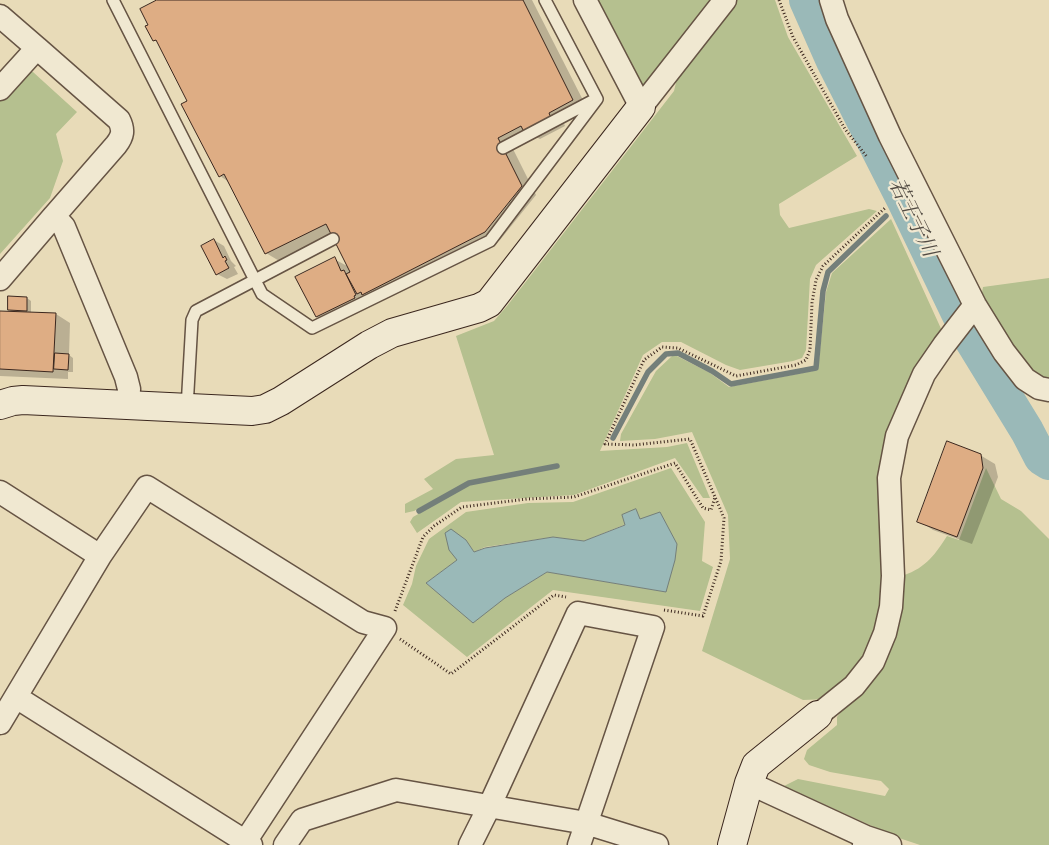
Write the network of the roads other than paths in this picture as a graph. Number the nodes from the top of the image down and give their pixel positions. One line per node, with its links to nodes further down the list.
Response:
1 (113, 0): 15 (lane)
2 (545, 0): 9 (lane)
3 (585, 0): 10 (street)
4 (725, 0): 10 (street)
5 (831, 0): 16 (street)
6 (0, 16): 7 (street)
7 (37, 48): 8 (street); 12 (street)
8 (0, 89)
9 (597, 99): 11 (lane); 15 (lane)
10 (642, 107): 20 (street)
11 (503, 148)
12 (54, 216): 14 (street); 19 (street)
13 (333, 238): 15 (lane)
14 (0, 280)
15 (254, 280): 20 (lane)
16 (975, 305): 17 (street); 24 (street)
17 (1049, 390)
18 (0, 404): 19 (street)
19 (128, 405): 20 (street)
20 (187, 408)
21 (0, 492): 22 (street)
22 (100, 556): 23 (street); 30 (street)
23 (16, 697): 25 (street); 30 (street)
24 (818, 715): 26 (street)
25 (0, 723)
26 (749, 783): 29 (street); 35 (street)
27 (490, 805): 28 (street); 28 (street); 31 (street); 32 (street)
28 (586, 823): 33 (street); 34 (street)
29 (865, 841): 36 (street)
30 (246, 844)
31 (285, 845)
32 (470, 845)
33 (579, 845)
34 (657, 845)
35 (732, 845)
36 (890, 845)

